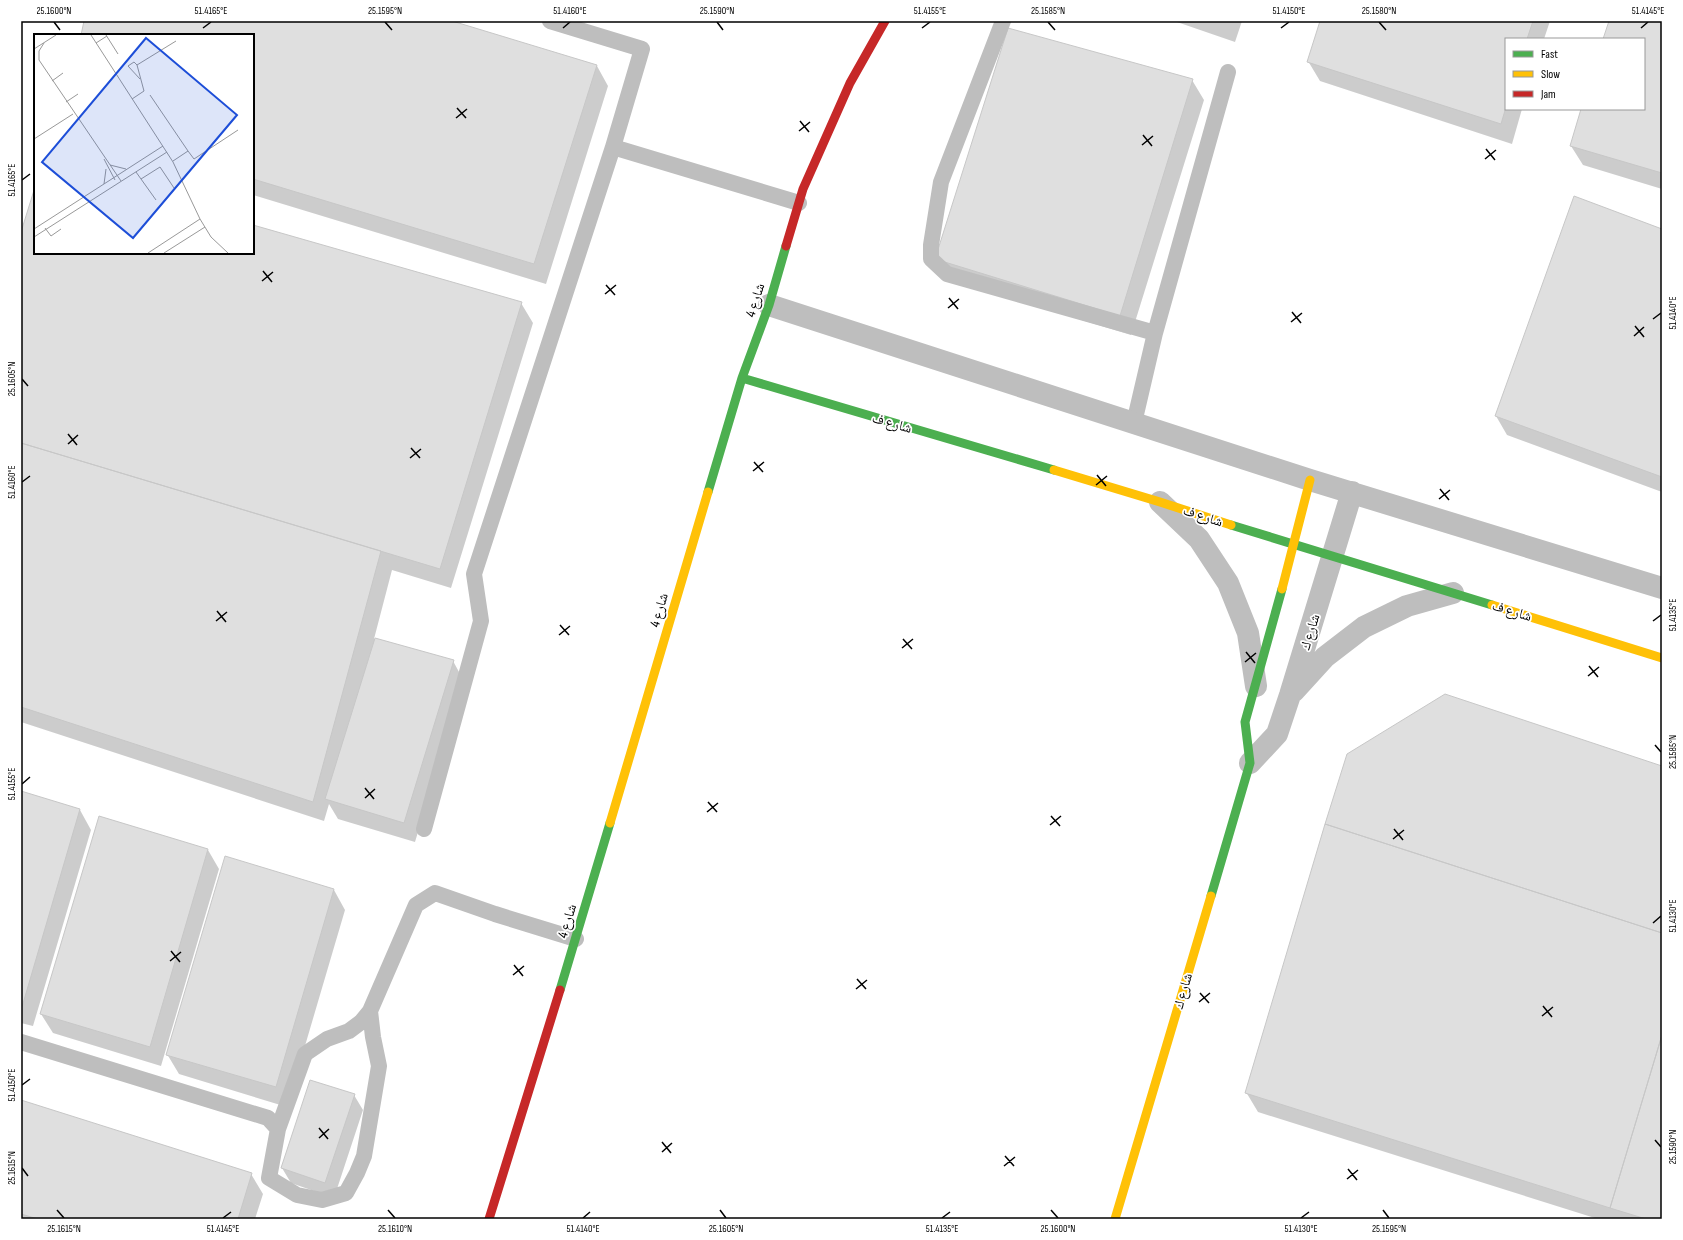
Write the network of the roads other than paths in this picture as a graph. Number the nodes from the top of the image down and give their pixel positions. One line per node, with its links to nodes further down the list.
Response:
1 (550, 21): 5 (lane)
2 (886, 21): 6 (street, شارع 4)
3 (1003, 21): 8 (lane)
4 (1228, 72): 8 (lane)
5 (613, 148): 6 (lane); 22 (lane)
6 (798, 203): 7 (street, شارع 4)
7 (769, 305): 9 (street, شارع 4); 10 (street)
8 (1155, 333): 10 (lane)
9 (742, 378): 13 (street, شارع ف); 23 (street, شارع 4)
10 (1134, 423): 11 (street)
11 (1310, 480): 12 (street); 14 (street, شارع ك)
12 (1352, 492): 15 (street, شارع ك); 16 (street)
13 (1160, 502): 14 (street, شارع ف); 19 (street)
14 (1292, 545): 15 (street, شارع ف); 19 (street, شارع ك)
15 (1333, 558): 17 (street, شارع ف); 20 (street, شارع ك)
16 (1662, 588)
17 (1454, 593): 18 (street, شارع ف); 20 (street)
18 (1662, 658)
19 (1256, 686): 21 (street, شارع ك)
20 (1290, 695): 21 (street, شارع ك)
21 (1250, 763): 28 (street, شارع ك)
22 (424, 829)
23 (576, 939): 24 (lane); 27 (street, شارع 4)
24 (370, 1011): 26 (lane); 26 (lane)
25 (21, 1042): 26 (lane)
26 (278, 1129)
27 (489, 1219)
28 (1116, 1219)

